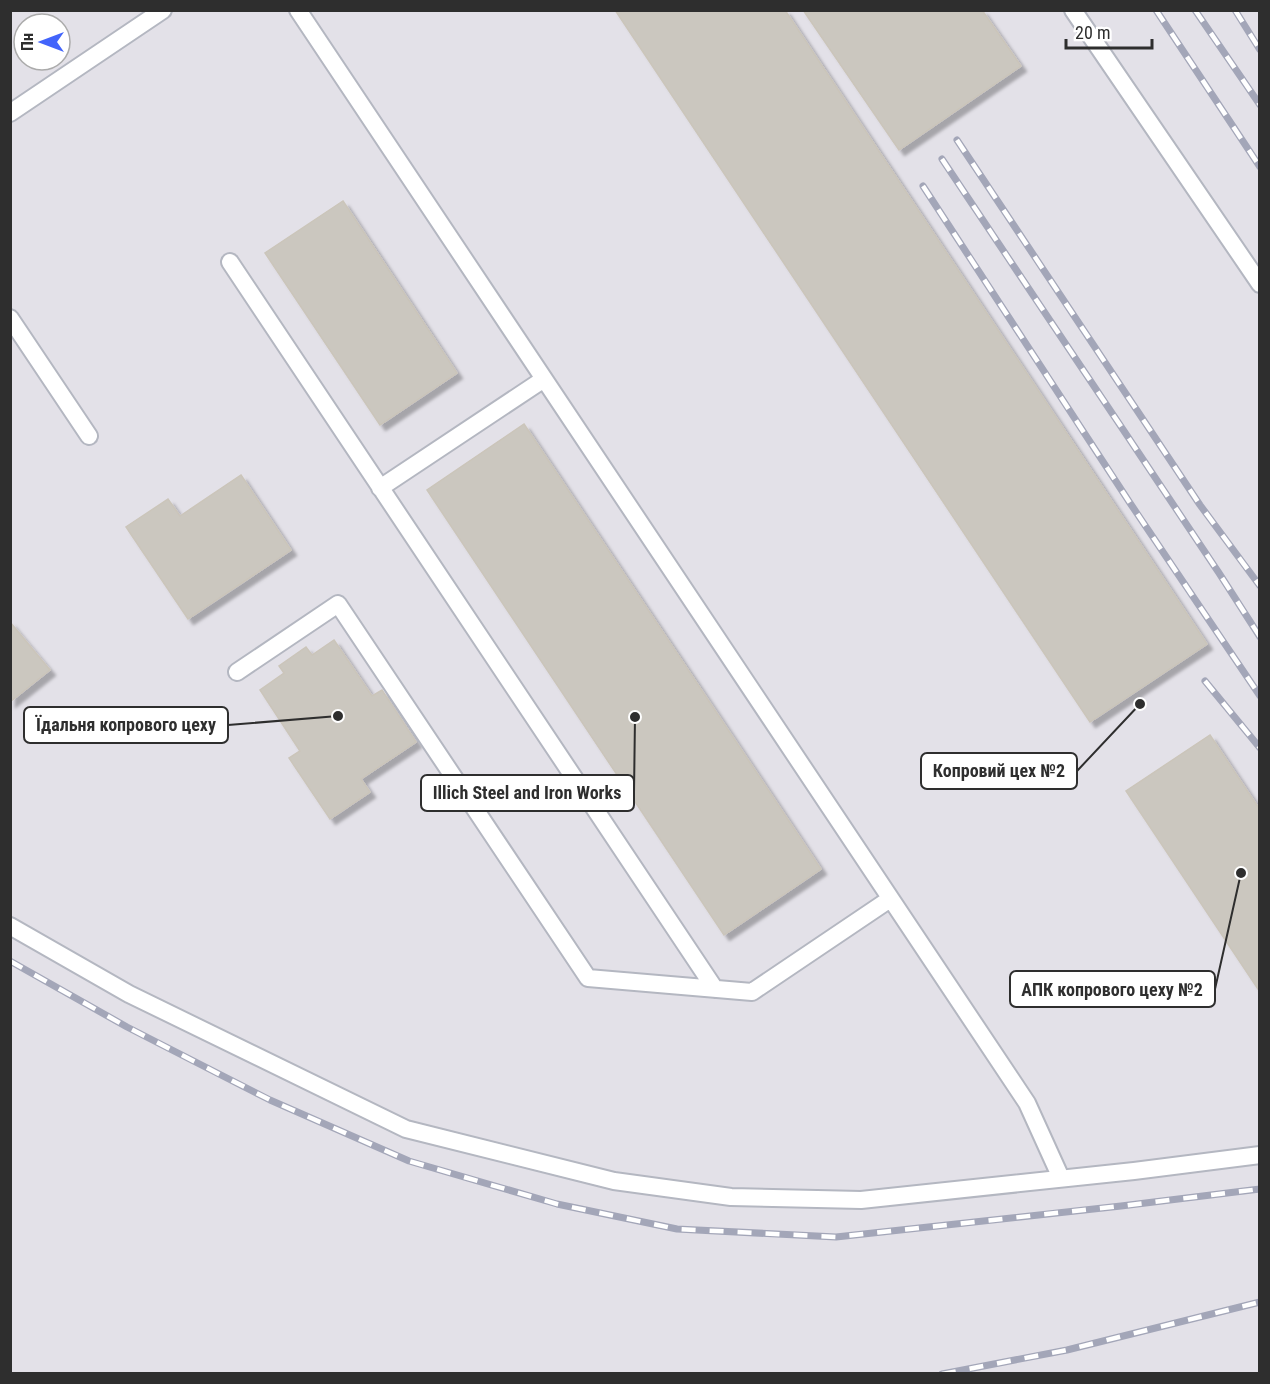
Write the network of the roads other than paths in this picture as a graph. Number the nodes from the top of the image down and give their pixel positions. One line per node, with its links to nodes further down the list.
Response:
1 (163, 10): 4 (lane)
2 (298, 10): 8 (lane)
3 (1073, 10): 6 (lane)
4 (10, 113)
5 (230, 262): 10 (lane)
6 (1260, 284)
7 (10, 318): 9 (lane)
8 (544, 379): 10 (lane); 12 (lane)
9 (89, 436)
10 (381, 488): 14 (lane)
11 (237, 672): 14 (lane)
12 (890, 899): 14 (lane); 16 (lane)
13 (10, 926): 16 (lane)
14 (715, 989)
15 (1260, 1155): 16 (lane)
16 (1061, 1178)

